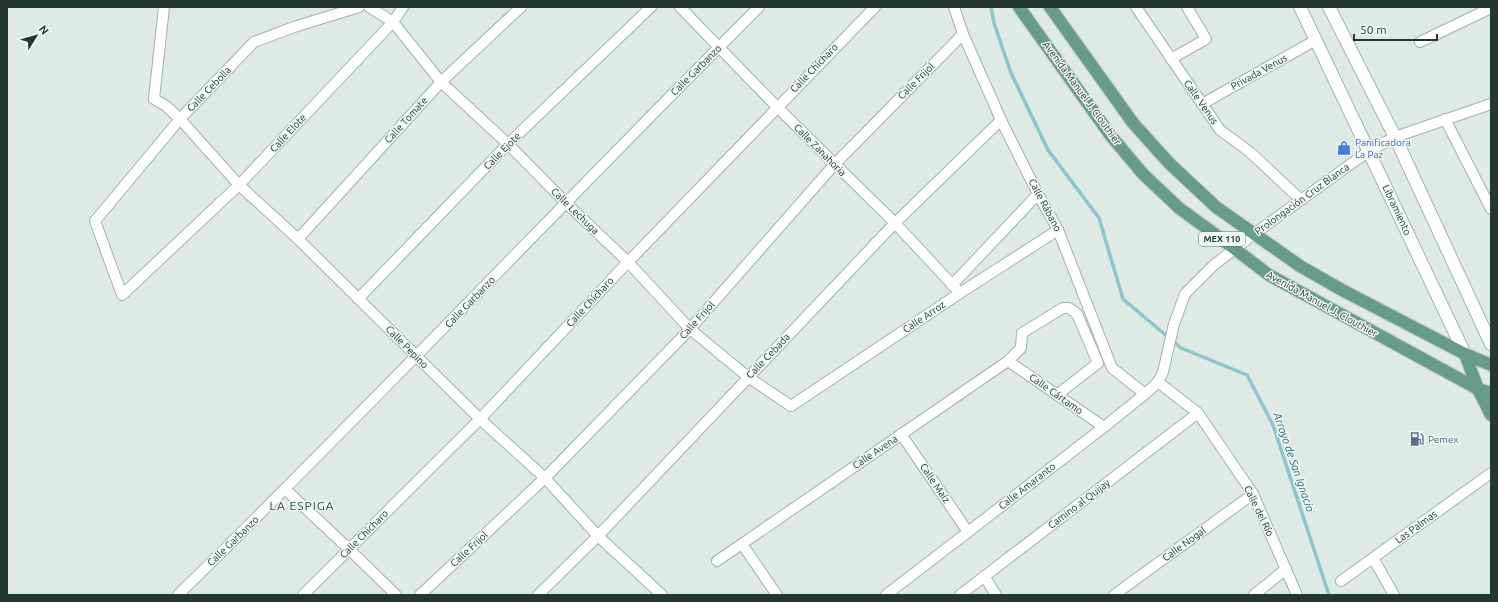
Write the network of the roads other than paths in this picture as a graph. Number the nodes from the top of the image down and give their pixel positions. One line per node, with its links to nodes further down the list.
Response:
1 (164, 7): 28 (street, Calle Pepino)
2 (359, 7): 28 (street, Calle Cebolla)
3 (369, 7): 18 (street, Calle Lechuga)
4 (403, 7): 18 (street, Calle Elote)
5 (521, 7): 24 (street, Calle Tomate)
6 (651, 7): 32 (street, Calle Ejote)
7 (680, 7): 22 (street, Calle Zanahoria)
8 (759, 7): 22 (street, Calle Garbanzo)
9 (875, 7): 27 (street, Calle Chícharo)
10 (954, 7): 19 (street, Calle Rábano)
11 (1019, 7): 45 (main road, Avenida Manuel J. Clouthier / MEX 110)
12 (1050, 7): 43 (main road, MEX 110)
13 (1136, 7): 23 (street, Calle Venus)
14 (1187, 7): 23 (street)
15 (1300, 7): 20 (main road, Libramiento)
16 (1329, 7): 31 (main road)
17 (1491, 8): 21 (street)
18 (393, 22): 24 (street, Calle Lechuga); 35 (street, Calle Elote)
19 (963, 34): 30 (street, Calle Rábano); 34 (street, Calle Frijol)
20 (1316, 40): 25 (street, Privada Venus); 33 (main road, Libramiento)
21 (1420, 42)
22 (720, 47): 27 (street, Calle Zanahoria); 38 (street, Calle Garbanzo)
23 (1172, 59): 25 (street, Calle Venus)
24 (441, 82): 32 (street, Calle Lechuga); 44 (street, Calle Tomate)
25 (1202, 104): 37 (street, Calle Venus)
26 (1491, 104): 29 (street, Prolongación Cruz Blanca)
27 (777, 107): 34 (street, Calle Zanahoria); 46 (street, Calle Chícharo)
28 (180, 119): 35 (street, Calle Pepino); 40 (street, Calle Cebolla)
29 (1445, 119): 31 (street, Prolongación Cruz Blanca); 39 (street)
30 (1001, 120): 36 (street, Calle Rábano); 41 (street, Calle Cebada)
31 (1395, 137): 33 (street, Prolongación Cruz Blanca); 50 (main road)
32 (508, 144): 38 (street, Calle Lechuga); 49 (street, Calle Ejote)
33 (1369, 151): 37 (street, Prolongación Cruz Blanca); 53 (main road, Libramiento)
34 (834, 164): 41 (street, Calle Zanahoria); 51 (street, Calle Frijol)
35 (239, 185): 40 (street, Calle Elote); 44 (street, Calle Pepino)
36 (1038, 194): 42 (street, Calle Rábano); 47 (street)
37 (1300, 199): 43 (street, Prolongación Cruz Blanca)
38 (566, 203): 46 (street, Calle Lechuga); 54 (street, Calle Garbanzo)
39 (1491, 209)
40 (95, 221)
41 (895, 224): 47 (street, Calle Zanahoria); 58 (street, Calle Cebada)
42 (1058, 230): 48 (street, Calle Arroz); 62 (street, Calle Rábano)
43 (1254, 234): 45 (street, Prolongación Cruz Blanca); 53 (main road, MEX 110)
44 (298, 239): 49 (street, Calle Pepino)
45 (1235, 249): 57 (street, Prolongación Cruz Blanca); 60 (main road, Avenida Manuel J. Clouthier / MEX 110)
46 (628, 262): 51 (street, Calle Lechuga); 67 (street, Calle Chícharo)
47 (952, 285): 48 (street, Calle Zanahoria)
48 (960, 292): 64 (street, Calle Arroz)
49 (358, 299): 54 (street, Calle Pepino)
50 (1488, 328): 52 (main road)
51 (690, 329): 58 (street, Calle Lechuga); 71 (street, Calle Frijol)
52 (1491, 344)
53 (1465, 354): 56 (main road, MEX 110); 60 (main road, Libramiento)
54 (417, 357): 67 (street, Calle Pepino); 72 (street, Calle Garbanzo)
55 (1008, 361): 63 (street, Calle Cártamo); 63 (street, Calle Avena); 69 (street, Calle Avena)
56 (1491, 365)
57 (1163, 372): 59 (street, Calle Amaranto)
58 (748, 377): 64 (street, Calle Lechuga); 75 (street, Calle Cebada)
59 (1158, 382): 62 (street, Calle Amaranto); 65 (street, Calle del Río)
60 (1478, 389): 61 (main road, Avenida Manuel J. Clouthier / MEX 110); 66 (main road, Libramiento)
61 (1491, 393)
62 (1145, 394): 68 (street, Calle Amaranto)
63 (1057, 395): 68 (street, Calle Cártamo)
64 (791, 406)
65 (1198, 412): 73 (street, Calle del Río); 81 (street, Camino al Quijay)
66 (1491, 414)
67 (480, 419): 71 (street, Calle Pepino); 77 (street, Calle Chícharo)
68 (1104, 427): 74 (street, Calle Amaranto)
69 (902, 434): 74 (street, Calle Maíz); 76 (street, Calle Avena)
70 (1491, 473): 78 (street, Las Palmas)
71 (545, 478): 75 (street, Calle Pepino); 87 (street, Calle Frijol)
72 (286, 490): 77 (street); 84 (street, Calle Garbanzo)
73 (1253, 494): 80 (street, Calle del Río); 93 (street, Calle Nogal)
74 (968, 532): 90 (street, Calle Amaranto)
75 (598, 536): 83 (street, Calle Pepino); 88 (street, Calle Cebada)
76 (742, 544): 79 (street, Calle Avena); 89 (street)
77 (349, 549): 85 (street, Calle Chícharo); 86 (street)
78 (1373, 558): 82 (street, Las Palmas); 96 (street)
79 (717, 561)
80 (1286, 569): 94 (street); 95 (street, Calle del Río)
81 (984, 576): 91 (street, Camino al Quijay); 92 (street)
82 (1341, 581)
83 (658, 594)
84 (178, 595)
85 (303, 595)
86 (396, 595)
87 (420, 595)
88 (538, 595)
89 (776, 595)
90 (886, 595)
91 (960, 595)
92 (996, 595)
93 (1114, 595)
94 (1254, 595)
95 (1297, 595)
96 (1394, 595)

